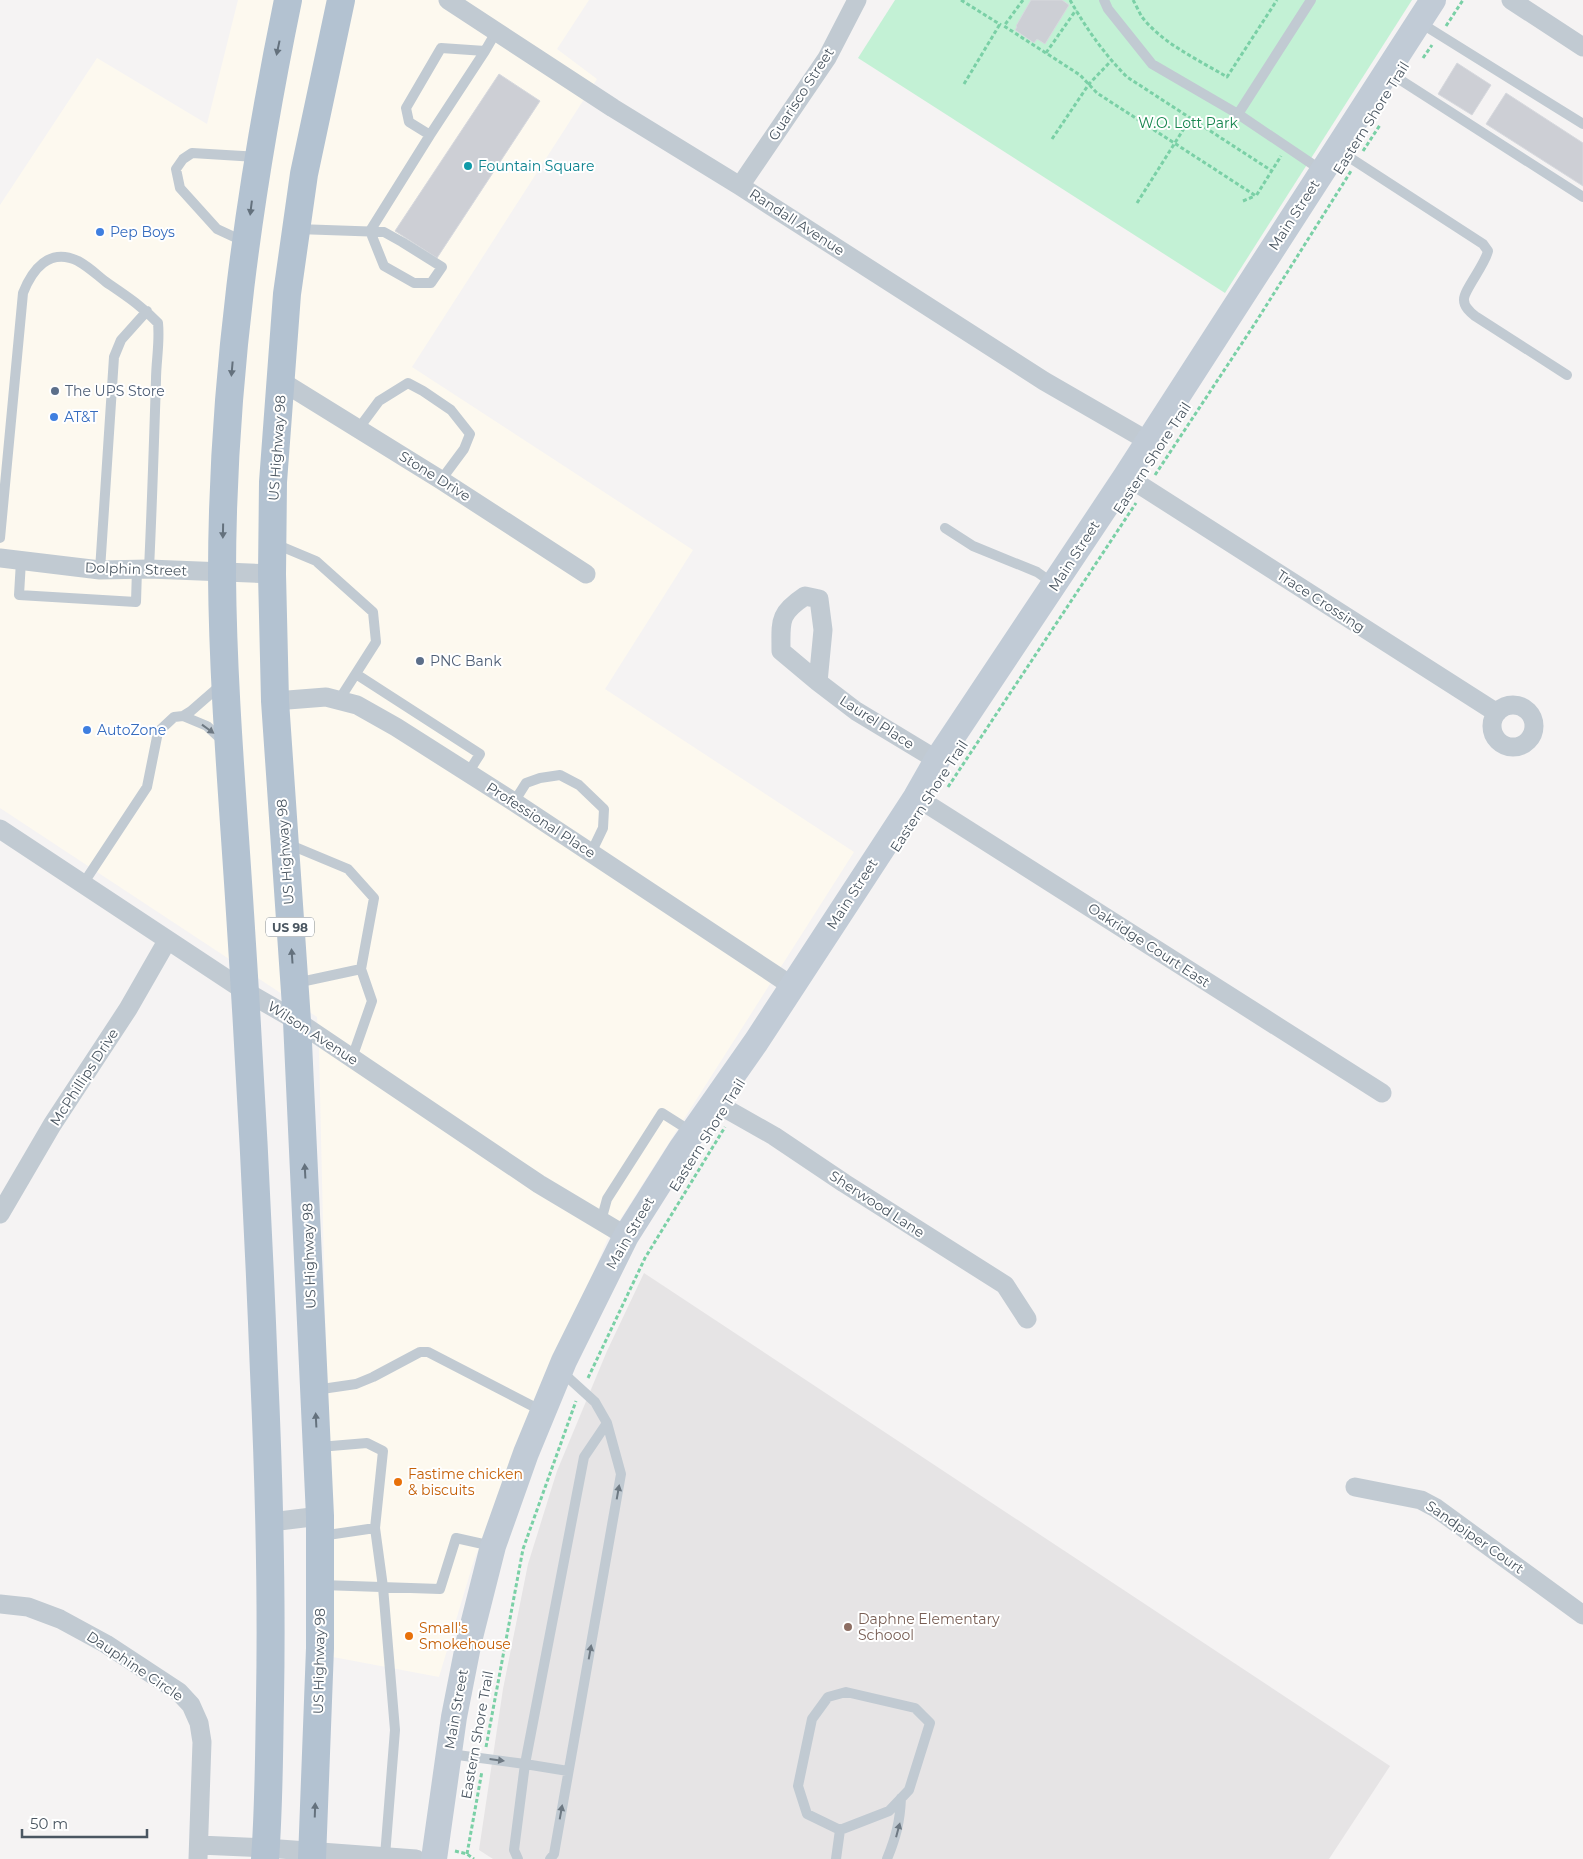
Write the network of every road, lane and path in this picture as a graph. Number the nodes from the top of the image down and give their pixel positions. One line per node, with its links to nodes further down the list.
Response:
1 (288, 0): 34 (main road, one-way to 34)
2 (342, 0): 41 (main road, US Highway 98 / US 98)
3 (857, 0): 36 (street, Guarisco Street)
4 (961, 0): 16 (path)
5 (1023, 0): 16 (path)
6 (1070, 0): 15 (path)
7 (1104, 0): 26 (lane)
8 (1133, 0): 9 (path)
9 (1277, 0)
10 (1311, 0): 26 (lane)
11 (1433, 0): 17 (main road, Main Street)
12 (1462, 0): 17 (path, Eastern Shore Trail)
13 (1511, 0): 19 (street)
14 (451, 1): 18 (street, Randall Avenue)
15 (1076, 10): 21 (path); 22 (path)
16 (1002, 25): 21 (path); 24 (path)
17 (1430, 28): 23 (main road, Main Street); 23 (path, Eastern Shore Trail); 29 (lane)
18 (496, 32): 20 (lane); 36 (street, Randall Avenue)
19 (1583, 47)
20 (485, 51): 30 (lane); 30 (lane)
21 (1046, 53): 25 (path)
22 (1111, 61): 25 (path); 27 (path)
23 (1397, 77): 33 (main road, Main Street); 38 (lane)
24 (964, 84)
25 (1089, 84): 31 (path); 32 (path)
26 (1238, 114): 35 (lane)
27 (1190, 119): 32 (path); 37 (path)
28 (1381, 122): 33 (path, Eastern Shore Trail)
29 (1583, 124)
30 (430, 135): 42 (lane)
31 (1052, 139)
32 (1175, 143): 37 (path); 40 (path)
33 (1347, 156): 35 (main road, Main Street); 45 (lane); 50 (path, Eastern Shore Trail)
34 (258, 157): 43 (main road, one-way to 43); 43 (lane)
35 (1322, 171): 48 (main road, Main Street)
36 (740, 186): 48 (street, Randall Avenue)
37 (1256, 196): 39 (path)
38 (1583, 197)
39 (1243, 201)
40 (1137, 203)
41 (296, 229): 42 (lane); 46 (main road, US Highway 98 / US 98)
42 (370, 231): 42 (lane)
43 (246, 242): 58 (main road, one-way to 58)
44 (146, 311): 52 (lane); 56 (lane); 57 (lane)
45 (1567, 375)
46 (281, 381): 47 (street, Stone Drive); 53 (main road, US Highway 98 / US 98)
47 (359, 428): 49 (street, Stone Drive); 49 (lane)
48 (1148, 441): 50 (main road, Main Street)
49 (441, 480): 60 (street, Stone Drive)
50 (1136, 483): 61 (main road, Main Street); 67 (street, Trace Crossing); 73 (path, Eastern Shore Trail)
51 (945, 528): 61 (lane)
52 (0, 538)
53 (272, 542): 59 (main road, US Highway 98 / US 98); 62 (lane)
54 (0, 558): 55 (street, Dolphin Street)
55 (21, 561): 56 (lane); 57 (street, Dolphin Street)
56 (143, 569): 57 (street, Dolphin Street); 58 (street, Dolphin Street)
57 (100, 570)
58 (222, 572): 59 (street, Dolphin Street); 63 (main road)
59 (272, 574): 66 (main road, US Highway 98 / US 98)
60 (586, 574)
61 (1055, 584): 70 (main road, Main Street)
62 (356, 674): 65 (lane); 71 (lane)
63 (225, 680): 68 (lane); 69 (main road)
64 (818, 682): 70 (street, Laurel Place)
65 (339, 700): 66 (street, Professional Place); 71 (street, Professional Place)
66 (275, 701): 75 (main road, US Highway 98 / US 98)
67 (1497, 713)
68 (183, 716): 69 (lane, one-way to 69); 77 (lane)
69 (229, 747): 82 (main road)
70 (937, 760): 73 (main road, Main Street)
71 (468, 773): 72 (street, Professional Place)
72 (514, 802): 76 (street, Professional Place); 76 (lane)
73 (925, 803): 81 (main road, Main Street); 85 (street, Oakridge Court East)
74 (0, 829): 77 (street, Wilson Avenue)
75 (284, 842): 79 (lane); 80 (main road, US Highway 98 / US 98, one-way to 75)
76 (591, 853): 81 (street, Professional Place)
77 (83, 884): 78 (street, Wilson Avenue)
78 (167, 941): 82 (street, Wilson Avenue); 88 (street, McPhillips Drive)
79 (360, 969): 80 (lane); 84 (lane)
80 (294, 984): 83 (main road, US Highway 98 / US 98)
81 (792, 986): 86 (main road, Main Street)
82 (245, 991): 83 (street, Wilson Avenue); 99 (main road)
83 (297, 1021): 84 (street, Wilson Avenue); 93 (main road, US Highway 98 / US 98, one-way to 83)
84 (352, 1058): 89 (street, Wilson Avenue)
85 (1382, 1093)
86 (724, 1107): 87 (main road, Main Street); 91 (street, Sherwood Lane); 94 (path, Eastern Shore Trail)
87 (693, 1133): 89 (lane); 90 (main road, Main Street)
88 (0, 1214)
89 (601, 1221): 90 (street, Wilson Avenue)
90 (626, 1236): 92 (main road, Main Street)
91 (1027, 1319)
92 (560, 1370): 94 (lane); 95 (main road, Main Street)
93 (314, 1390): 95 (lane); 97 (main road, US Highway 98 / US 98, one-way to 93)
94 (582, 1390): 96 (lane); 108 (path, Eastern Shore Trail)
95 (543, 1411): 102 (main road, Main Street)
96 (607, 1424): 109 (lane); 110 (lane, one-way to 96)
97 (317, 1447): 100 (main road, US Highway 98 / US 98); 101 (lane)
98 (1356, 1487): 106 (street, Sandpiper Court)
99 (271, 1522): 100 (street); 114 (main road)
100 (320, 1526): 101 (lane); 103 (main road, US Highway 98 / US 98)
101 (375, 1528): 104 (lane)
102 (492, 1546): 104 (lane); 107 (main road, Main Street)
103 (320, 1585): 104 (lane); 115 (main road, US Highway 98 / US 98, one-way to 103)
104 (383, 1587): 116 (lane)
105 (0, 1604): 113 (street, Dauphine Circle)
106 (1583, 1615)
107 (448, 1754): 108 (lane); 118 (main road, Main Street)
108 (484, 1758): 109 (lane, one-way to 109); 119 (path, Eastern Shore Trail)
109 (525, 1764): 110 (lane); 120 (lane)
110 (568, 1771): 121 (lane, one-way to 110)
111 (901, 1798): 112 (lane); 112 (lane); 123 (lane, one-way to 111)
112 (840, 1830): 122 (lane)
113 (199, 1852): 114 (street)
114 (265, 1853): 115 (street)
115 (313, 1855): 116 (street)
116 (385, 1856): 117 (street)
117 (416, 1859)
118 (434, 1859)
119 (474, 1859)
120 (518, 1859)
121 (550, 1859)
122 (836, 1859)
123 (887, 1859)

